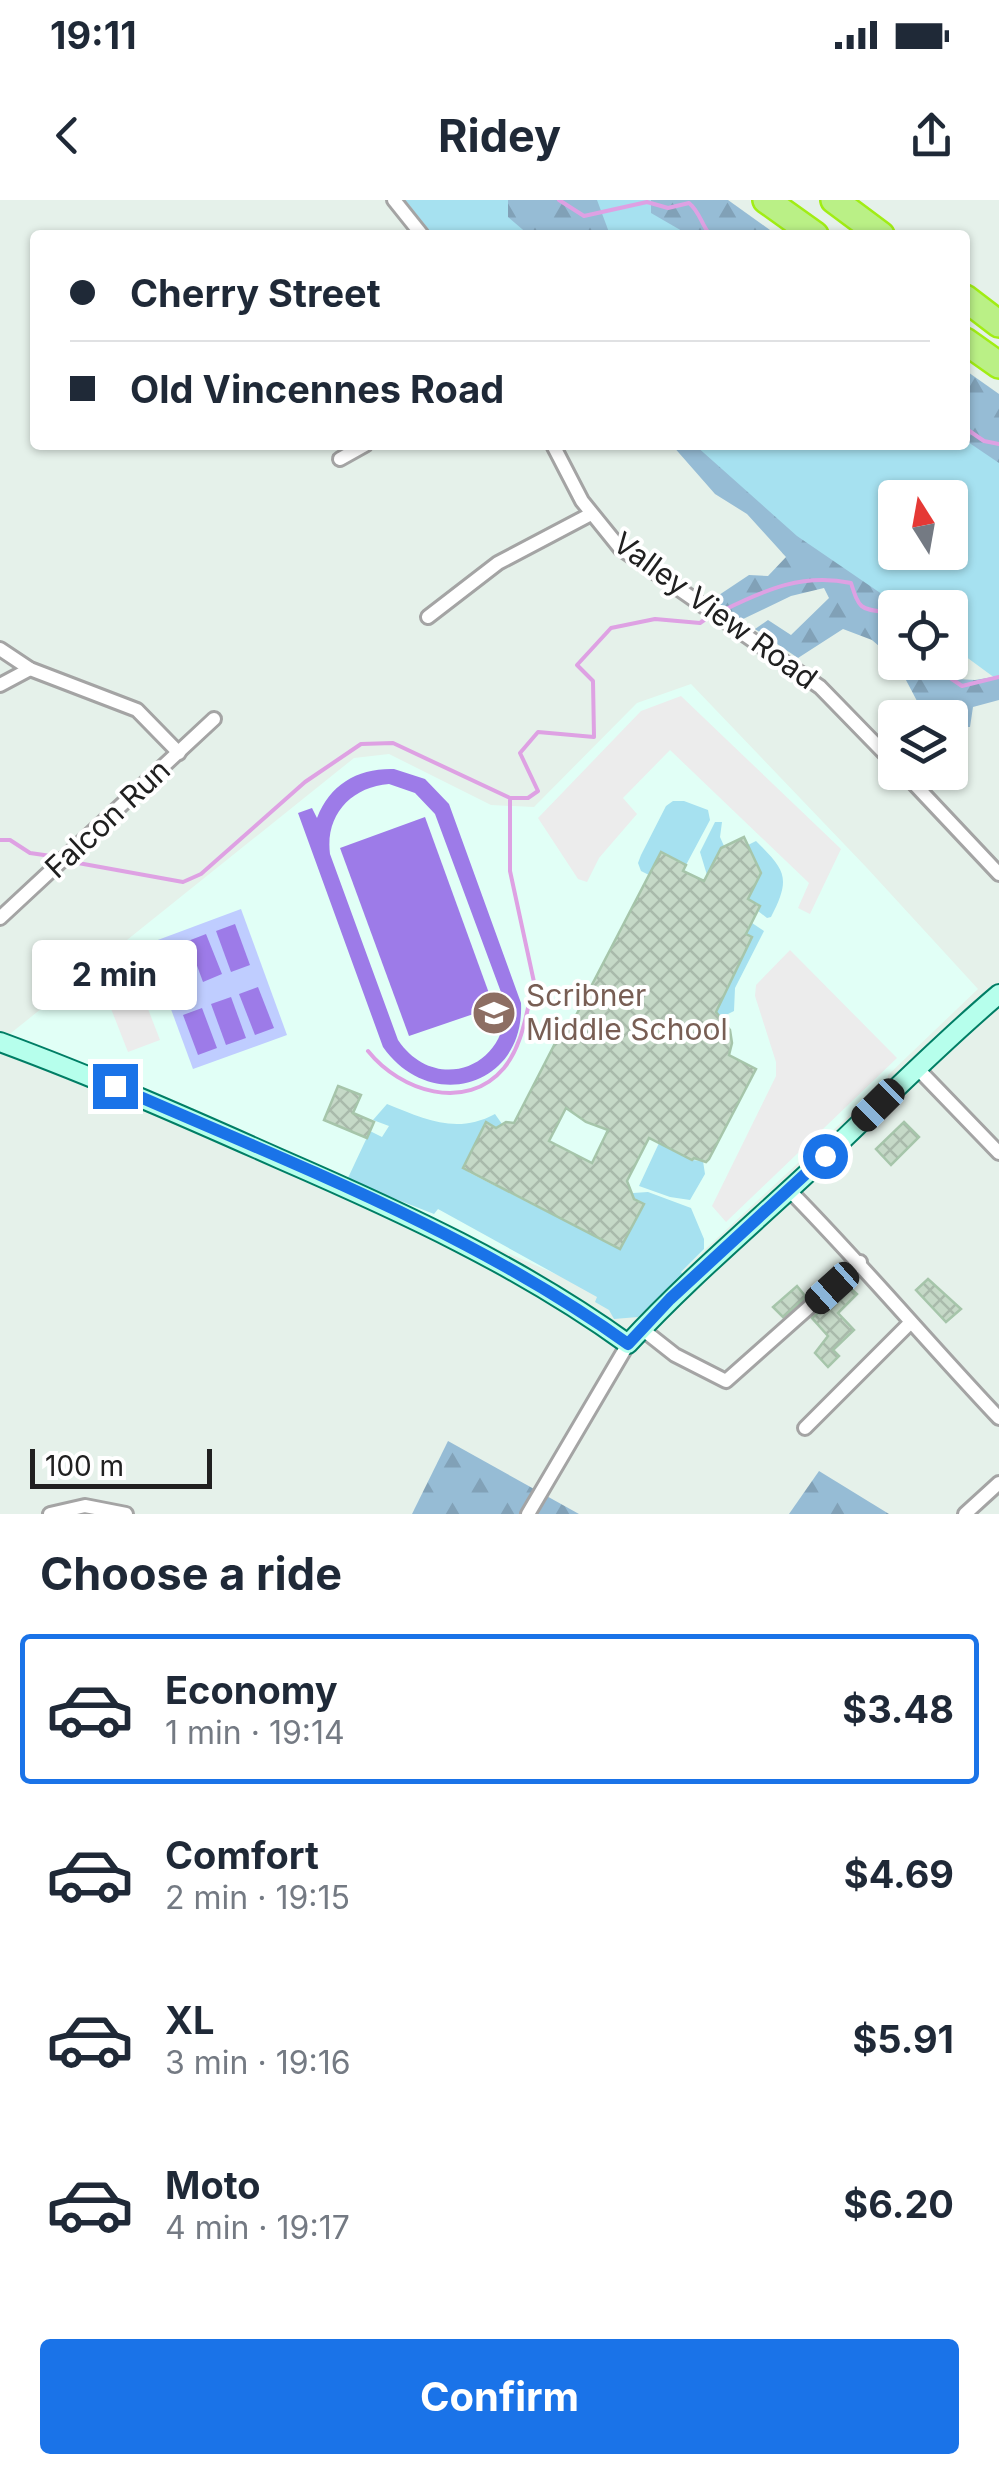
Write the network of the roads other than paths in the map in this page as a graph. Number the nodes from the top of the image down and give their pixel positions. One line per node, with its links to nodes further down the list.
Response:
1 (394, 200): 4 (street)
2 (766, 200): 5 (highway)
3 (834, 200): 6 (highway)
4 (418, 230)
5 (808, 230)
6 (874, 230)
7 (970, 302): 8 (highway)
8 (999, 324)
9 (970, 345): 10 (highway)
10 (999, 365)
11 (356, 450): 13 (street)
12 (556, 450): 14 (street, Valley View Road)
13 (340, 459)
14 (591, 514): 15 (street); 20 (street, Valley View Road)
15 (428, 616)
16 (0, 650): 17 (street)
17 (30, 669): 18 (street); 21 (street)
18 (0, 686)
19 (214, 719): 21 (street, Falcon Run)
20 (878, 746)
21 (179, 753): 24 (street, Falcon Run)
22 (920, 790): 23 (street)
23 (999, 874)
24 (0, 918)
25 (999, 994): 27 (street)
26 (0, 1042): 33 (street)
27 (916, 1068): 28 (street); 29 (street)
28 (999, 1154)
29 (789, 1190): 30 (street); 32 (street)
30 (860, 1262): 31 (street); 32 (street)
31 (910, 1323): 34 (street); 35 (street)
32 (642, 1329): 33 (street)
33 (628, 1344): 39 (street)
34 (999, 1418)
35 (805, 1428)
36 (999, 1483): 40 (street)
37 (124, 1513): 38 (street)
38 (50, 1514)
39 (528, 1514)
40 (965, 1514)

